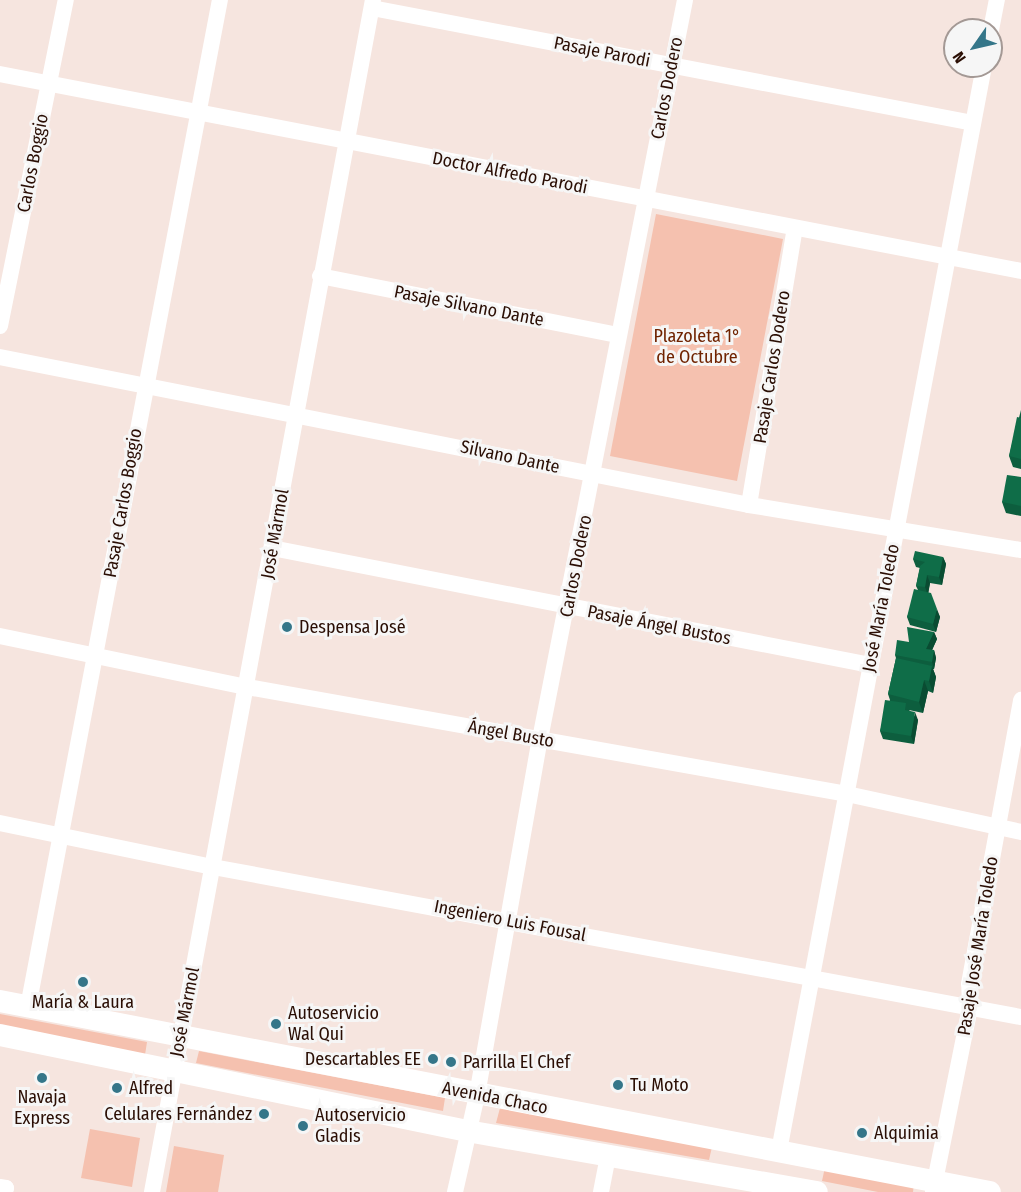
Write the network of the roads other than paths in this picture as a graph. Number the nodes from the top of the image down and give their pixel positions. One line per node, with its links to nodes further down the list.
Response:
1 (66, 0): 10 (street, Carlos Boggio)
2 (220, 0): 11 (street, Pasaje Carlos Boggio)
3 (685, 0): 7 (street, Carlos Dodero)
4 (997, 0): 6 (street)
5 (373, 4): 7 (street, Pasaje Parodi); 13 (street, José Mármol)
6 (993, 18)
7 (672, 65): 12 (street, Pasaje Parodi); 14 (street, Carlos Dodero)
8 (0, 74): 10 (street, Doctor Alfredo Parodi)
9 (982, 78): 12 (street, José María Toledo)
10 (49, 83): 11 (street, Doctor Alfredo Parodi); 19 (street, Carlos Boggio)
11 (198, 114): 13 (street, Doctor Alfredo Parodi); 22 (street, Pasaje Carlos Boggio)
12 (973, 123): 16 (street, José María Toledo)
13 (345, 142): 14 (street, Doctor Alfredo Parodi); 18 (street, José Mármol)
14 (645, 198): 15 (street, Doctor Alfredo Parodi); 20 (street, Carlos Dodero)
15 (795, 228): 16 (street, Doctor Alfredo Parodi); 25 (street, Pasaje Carlos Dodero)
16 (950, 258): 17 (street, Doctor Alfredo Parodi); 26 (street, José María Toledo)
17 (1021, 271)
18 (320, 276): 20 (street, Pasaje Silvano Dante); 23 (street, José Mármol)
19 (0, 326)
20 (618, 335): 24 (street, Carlos Dodero)
21 (0, 357): 22 (street, Silvano Dante)
22 (145, 384): 23 (street, Silvano Dante); 31 (street, Pasaje Carlos Boggio)
23 (296, 413): 24 (street, Silvano Dante); 27 (street, José Mármol)
24 (593, 474): 25 (street, Silvano Dante); 29 (street, Carlos Dodero)
25 (749, 505): 26 (street, Silvano Dante)
26 (897, 528): 28 (street, Silvano Dante); 32 (street, José María Toledo)
27 (272, 549): 29 (street, Pasaje Ángel Bustos); 33 (street, José Mármol)
28 (1021, 549)
29 (568, 607): 32 (street, Pasaje Ángel Bustos); 35 (street, Carlos Dodero)
30 (0, 636): 31 (street, Ángel Busto)
31 (96, 656): 33 (street, Ángel Busto); 40 (street, Pasaje Carlos Boggio)
32 (870, 665): 36 (street, José María Toledo)
33 (247, 687): 35 (street, Ángel Busto); 41 (street, José Mármol)
34 (1021, 700): 38 (street, Pasaje José María Toledo)
35 (540, 739): 36 (street, Ángel Busto); 42 (street, Carlos Dodero)
36 (847, 795): 38 (street, Ángel Busto); 43 (street, José María Toledo)
37 (0, 823): 40 (street, Ingeniero Luis Fousal)
38 (997, 827): 39 (street, Ángel Busto); 45 (street, Pasaje José María Toledo)
39 (1021, 832)
40 (61, 834): 41 (street, Ingeniero Luis Fousal); 46 (street, Pasaje Carlos Boggio)
41 (213, 867): 42 (street, Ingeniero Luis Fousal); 48 (street, José Mármol)
42 (509, 921): 43 (street, Ingeniero Luis Fousal); 51 (street, Carlos Dodero)
43 (812, 978): 45 (street, Ingeniero Luis Fousal); 53 (street, José María Toledo)
44 (0, 1001): 46 (main road, Avenida Chaco)
45 (970, 1006): 47 (street, Ingeniero Luis Fousal); 57 (street, Pasaje José María Toledo)
46 (28, 1007): 48 (main road, Avenida Chaco)
47 (1021, 1017)
48 (181, 1034): 50 (street, José Mármol); 51 (main road, Avenida Chaco)
49 (0, 1035): 50 (main road, Avenida Chaco)
50 (174, 1068): 52 (main road, Avenida Chaco); 60 (street, José Mármol)
51 (477, 1095): 52 (street, Carlos Dodero); 53 (main road, Avenida Chaco)
52 (467, 1131): 54 (main road, Avenida Chaco); 61 (street, Carlos Dodero)
53 (779, 1150): 55 (main road); 57 (main road, Avenida Chaco); 58 (main road)
54 (608, 1155): 55 (main road, Avenida Chaco); 62 (street)
55 (742, 1186): 58 (main road, Avenida Chaco)
56 (0, 1187): 59 (street)
57 (935, 1187): 63 (main road, Avenida Chaco)
58 (806, 1191)
59 (5, 1192)
60 (152, 1192)
61 (455, 1192)
62 (602, 1192)
63 (990, 1192)

